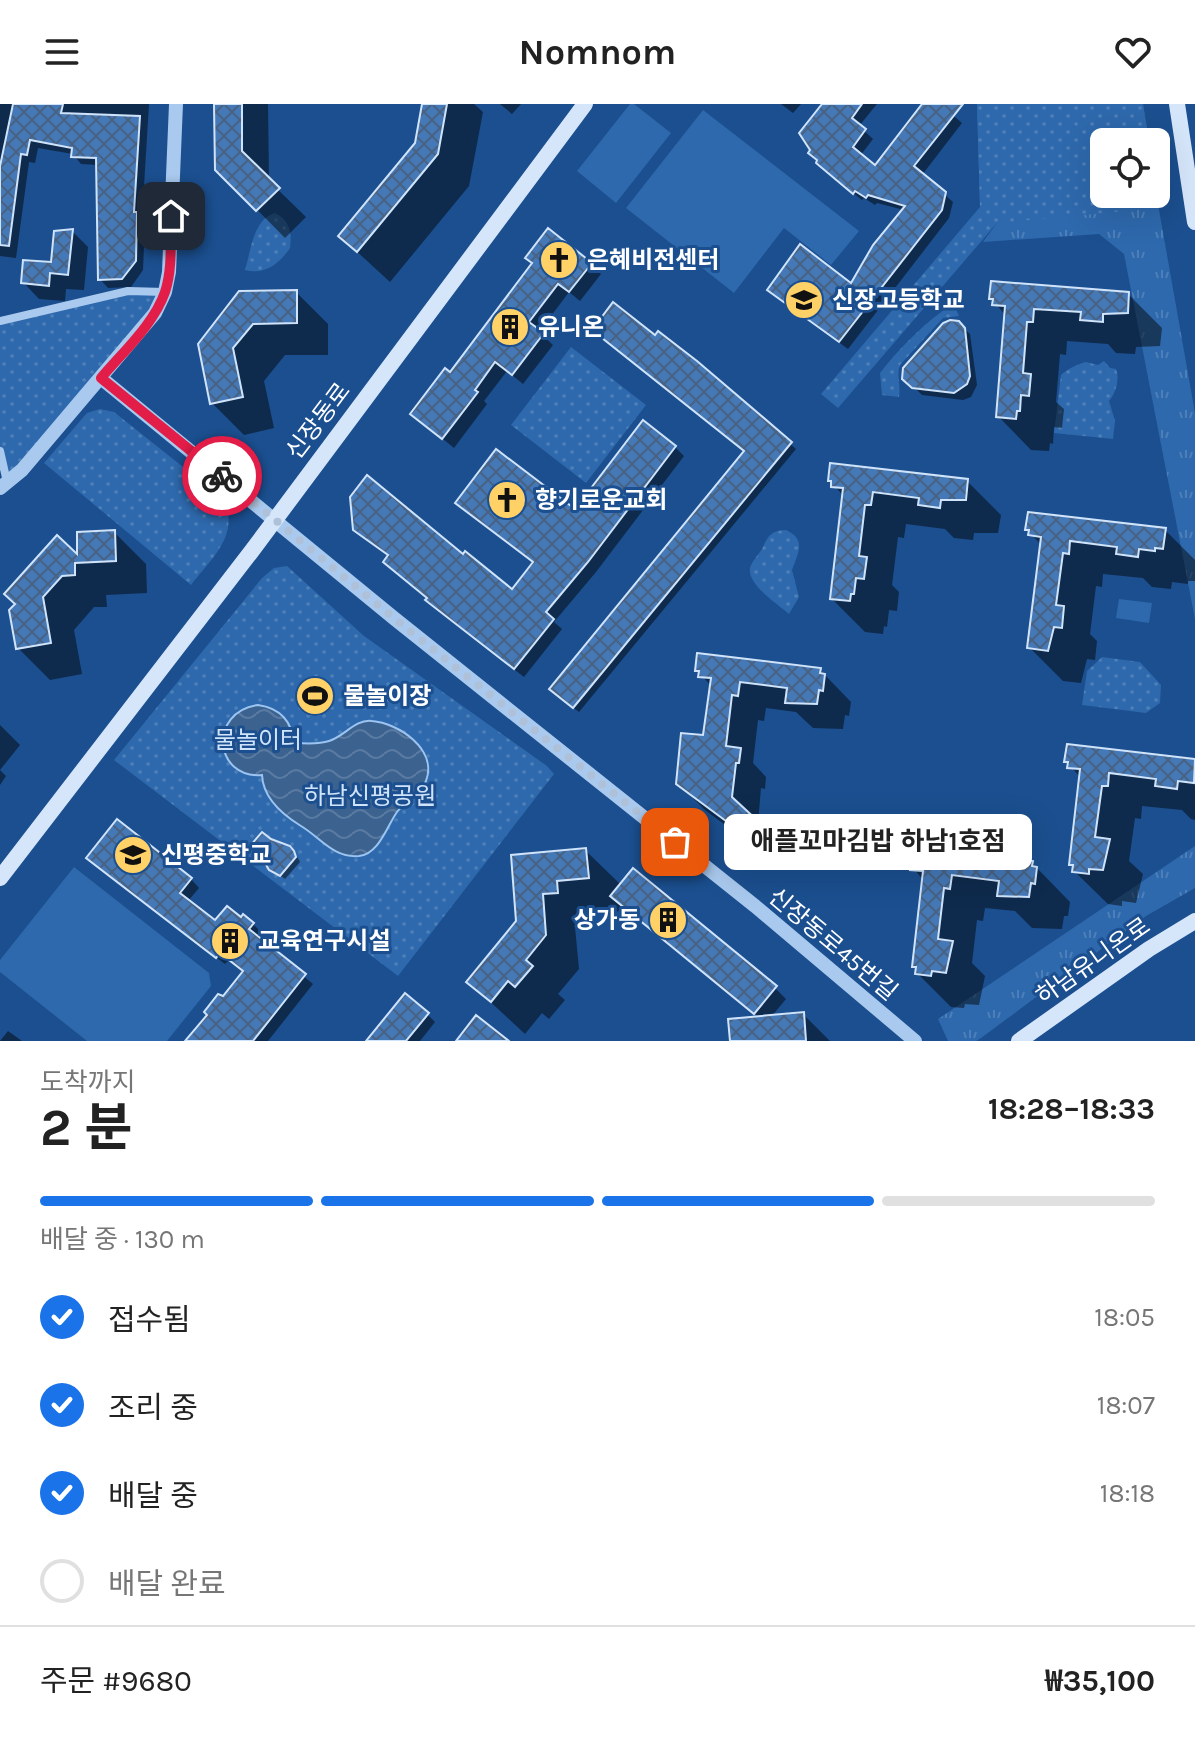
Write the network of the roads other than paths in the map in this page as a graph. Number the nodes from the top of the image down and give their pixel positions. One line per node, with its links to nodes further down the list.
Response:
1 (176, 104): 5 (street)
2 (585, 104): 10 (main road, 신장동로)
3 (1177, 104): 4 (main road)
4 (1195, 222)
5 (165, 292): 6 (street); 7 (street)
6 (0, 321)
7 (101, 378): 9 (street); 10 (street, 신장동로45번길)
8 (0, 451): 9 (street)
9 (4, 485)
10 (275, 518): 11 (main road, 신장동로); 13 (street, 신장동로45번길)
11 (0, 878)
12 (1195, 921): 14 (main road, 하남유니온로)
13 (915, 1041)
14 (1019, 1041)

